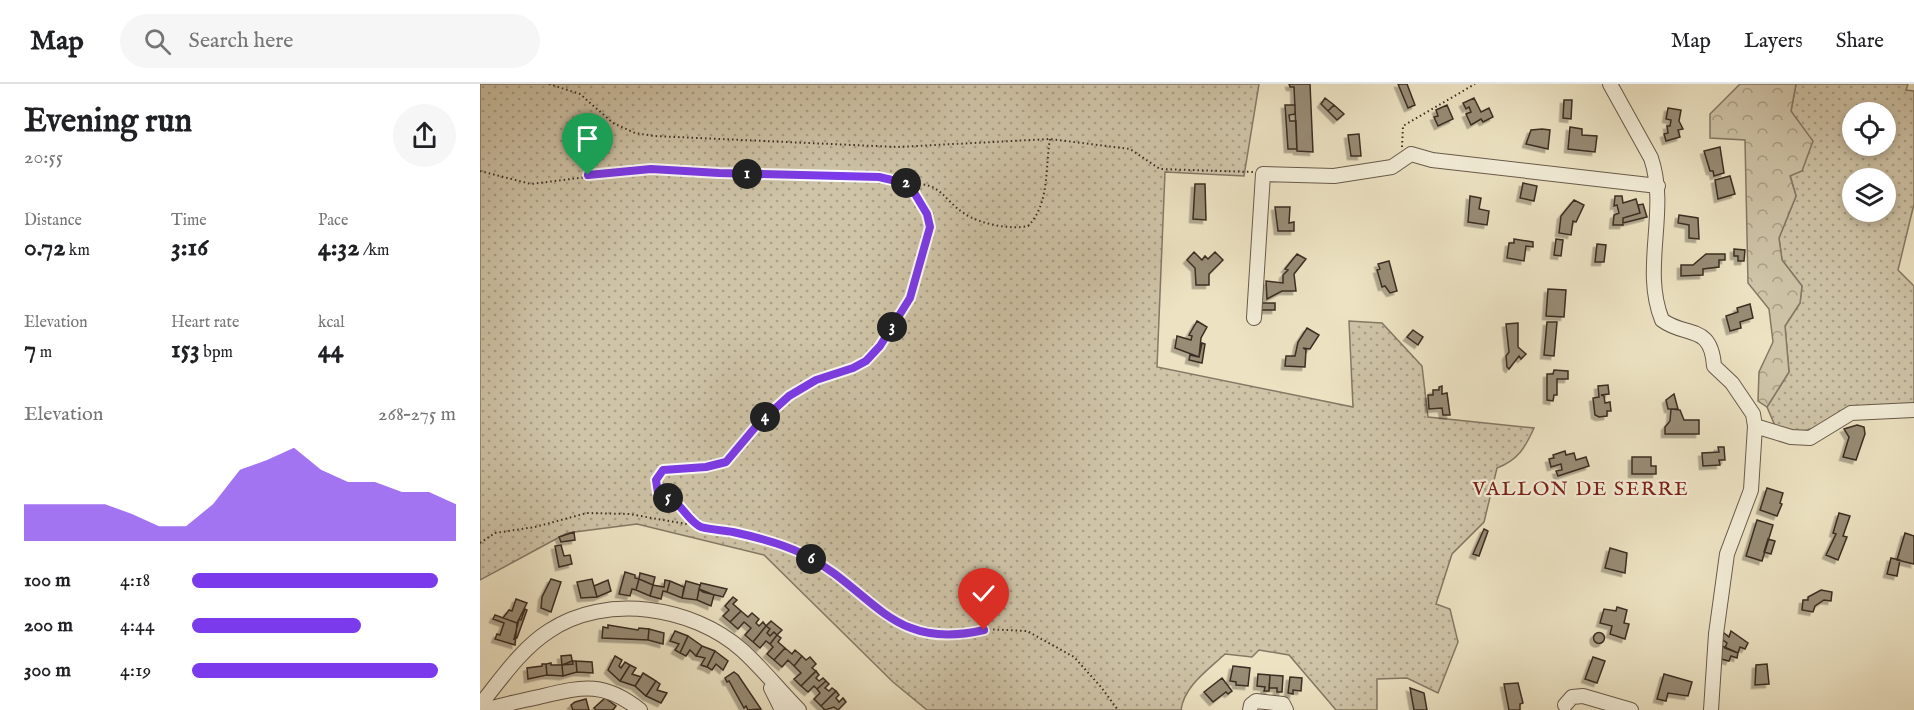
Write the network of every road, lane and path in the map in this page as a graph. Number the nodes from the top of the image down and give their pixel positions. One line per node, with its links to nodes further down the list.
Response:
1 (549, 84): 4 (path)
2 (1475, 84): 5 (path)
3 (1610, 84): 9 (street)
4 (1050, 139): 7 (path); 8 (path)
5 (1404, 157): 7 (street); 9 (street)
6 (480, 171): 8 (path)
7 (1263, 174): 10 (street)
8 (909, 184): 13 (path)
9 (1658, 186): 12 (street)
10 (1254, 318)
11 (1914, 410): 12 (street)
12 (1755, 426): 25 (street)
13 (699, 526): 14 (path); 21 (path)
14 (480, 543)
15 (766, 678): 17 (street); 19 (street); 20 (street)
16 (1565, 705): 24 (street)
17 (492, 707): 18 (street)
18 (640, 710)
19 (782, 710)
20 (799, 710)
21 (1118, 710)
22 (1250, 710): 23 (street)
23 (1286, 710)
24 (1631, 710)
25 (1711, 710)

